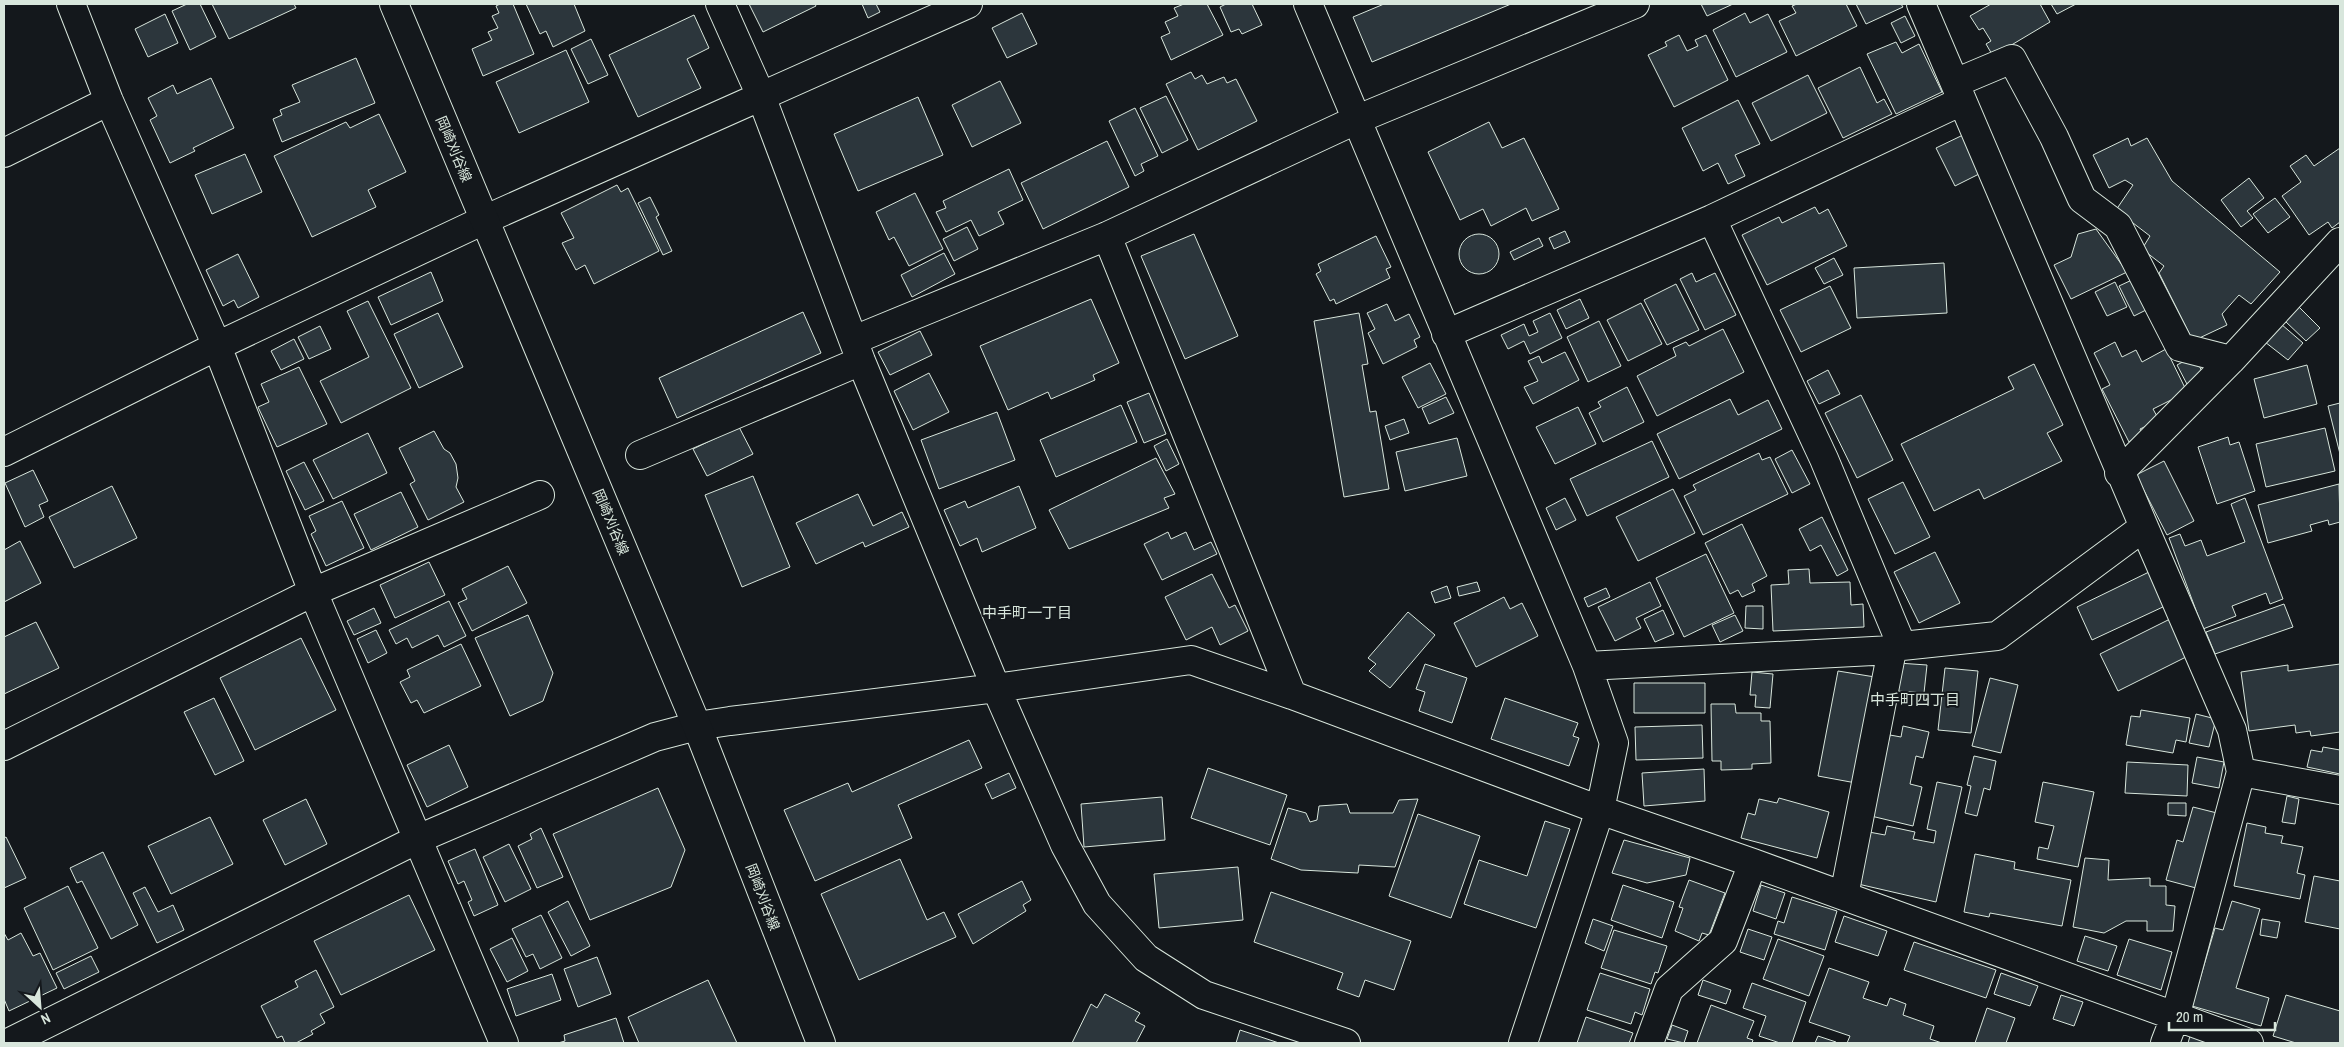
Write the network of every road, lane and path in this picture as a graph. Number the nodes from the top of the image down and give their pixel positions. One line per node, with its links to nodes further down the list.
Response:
1 (71, 4): 10 (street)
2 (394, 4): 14 (street, 岡崎刈谷線)
3 (720, 4): 9 (street)
4 (968, 4): 9 (street)
5 (1308, 4): 11 (street)
6 (1635, 4): 11 (street)
7 (1921, 4): 8 (street)
8 (1958, 92): 13 (street); 20 (street); 23 (street)
9 (761, 96): 14 (street); 19 (street)
10 (109, 101): 12 (street); 18 (street)
11 (1358, 119): 15 (street); 17 (street)
12 (4, 153)
13 (1712, 219): 17 (street); 27 (street)
14 (484, 220): 18 (street); 31 (street, 岡崎刈谷線)
15 (1107, 236): 19 (street); 30 (street)
16 (2340, 242): 20 (street)
17 (1446, 334): 28 (street)
18 (217, 346): 21 (street); 26 (street)
19 (858, 350): 22 (street); 29 (street)
20 (2231, 360): 23 (street)
21 (4, 452)
22 (640, 455)
23 (2119, 472): 25 (street)
24 (540, 495): 26 (street)
25 (2144, 527): 27 (street); 33 (street)
26 (313, 592): 32 (street); 36 (street)
27 (1897, 648): 28 (street); 38 (street)
28 (1587, 666): 35 (street)
29 (996, 688): 30 (street); 31 (street); 43 (street)
30 (1292, 696): 35 (street)
31 (697, 726): 36 (street); 42 (street, 岡崎刈谷線)
32 (4, 746)
33 (2241, 772): 34 (street); 39 (street)
34 (2340, 790)
35 (1600, 810): 37 (street); 44 (street)
36 (418, 839): 40 (street); 41 (street)
37 (1753, 863): 38 (street); 45 (street)
38 (1844, 896): 39 (street)
39 (2175, 1017): 46 (street); 47 (street)
40 (8, 1043)
41 (504, 1043)
42 (821, 1043)
43 (1346, 1043)
44 (1523, 1043)
45 (1649, 1043)
46 (2166, 1043)
47 (2248, 1043)

